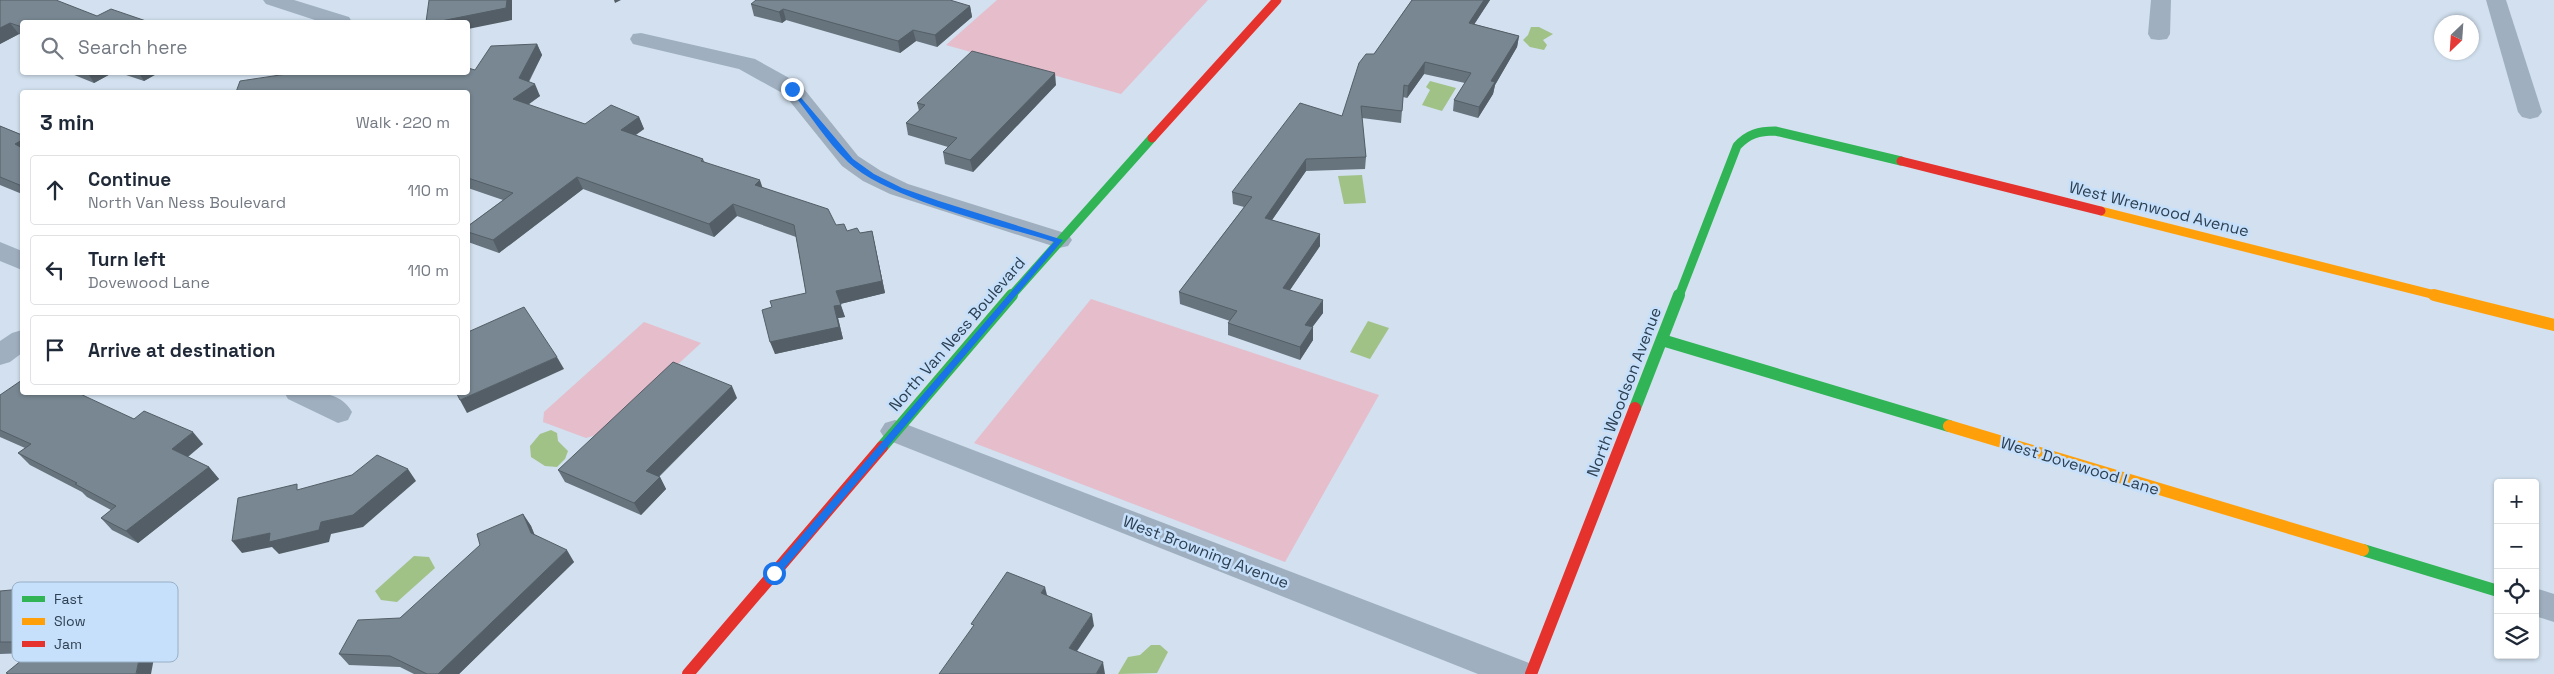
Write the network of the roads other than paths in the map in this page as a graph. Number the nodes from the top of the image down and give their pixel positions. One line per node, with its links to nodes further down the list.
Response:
1 (273, 0): 5 (street)
2 (1277, 0): 10 (street, North Van Ness Boulevard)
3 (2161, 0): 6 (street)
4 (2496, 0): 8 (street)
5 (335, 20)
6 (2159, 34)
7 (641, 39): 10 (street)
8 (2530, 112)
9 (1755, 130): 13 (street, West Wrenwood Avenue); 14 (street, North Woodson Avenue)
10 (1059, 240): 19 (street, North Van Ness Boulevard)
11 (0, 251): 12 (street)
12 (20, 260)
13 (2554, 325)
14 (1662, 340): 20 (street, West Dovewood Lane); 25 (street, North Woodson Avenue)
15 (20, 341): 16 (street)
16 (0, 355)
17 (304, 395): 18 (street)
18 (338, 412)
19 (895, 431): 23 (street, North Van Ness Boulevard); 24 (street, West Browning Avenue)
20 (2494, 590)
21 (2539, 603): 22 (street)
22 (2554, 608)
23 (688, 674)
24 (1517, 674)
25 (1531, 674)

